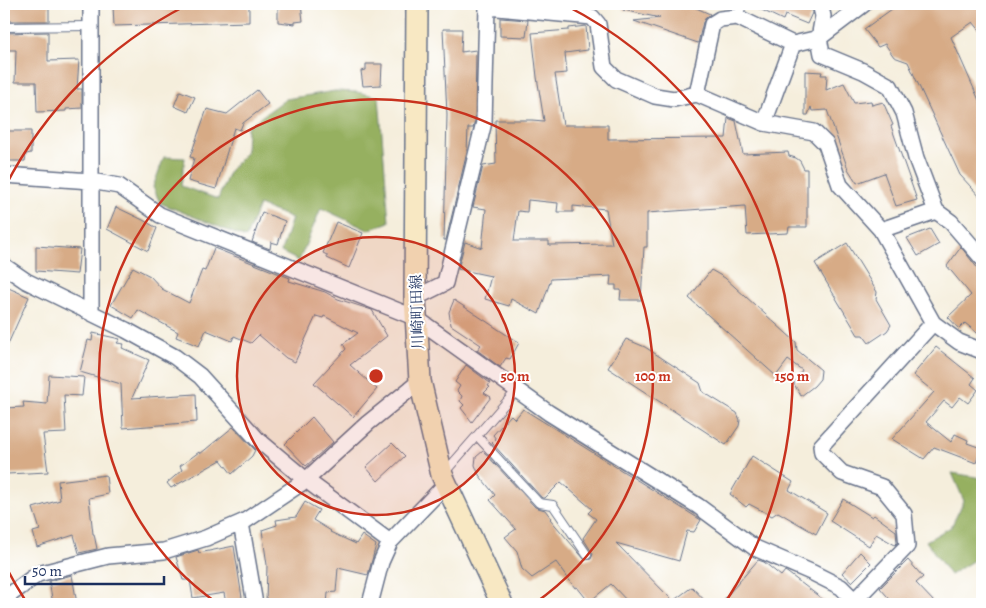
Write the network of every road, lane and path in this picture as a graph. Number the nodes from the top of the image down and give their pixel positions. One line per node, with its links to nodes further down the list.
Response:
1 (92, 4): 8 (street)
2 (417, 4): 20 (main road, 川崎町田線)
3 (820, 4): 10 (street)
4 (864, 4): 10 (street)
5 (486, 5): 6 (street); 20 (street)
6 (574, 9): 12 (street)
7 (740, 10): 11 (street); 12 (street)
8 (92, 26): 9 (lane); 15 (street)
9 (4, 27)
10 (819, 38): 11 (street); 16 (street)
11 (793, 44): 13 (street)
12 (697, 94): 13 (street)
13 (764, 123): 17 (street)
14 (4, 175): 15 (street)
15 (91, 181): 20 (street); 21 (street)
16 (936, 210): 17 (street); 18 (street)
17 (881, 230): 22 (street)
18 (982, 258)
19 (4, 266): 21 (street)
20 (415, 308): 24 (main road, 川崎町田線); 25 (street)
21 (91, 313): 27 (street)
22 (933, 323): 23 (street); 33 (street)
23 (982, 351)
24 (420, 381): 27 (street); 28 (main road, 川崎町田線)
25 (517, 390): 26 (lane); 33 (street)
26 (478, 437): 28 (lane); 31 (lane)
27 (306, 480): 29 (street); 30 (street)
28 (444, 480): 30 (street); 36 (main road, 川崎町田線)
29 (240, 523): 32 (street); 34 (street)
30 (390, 542): 35 (street)
31 (588, 555)
32 (4, 599)
33 (856, 602)
34 (255, 604)
35 (370, 604)
36 (502, 604)

